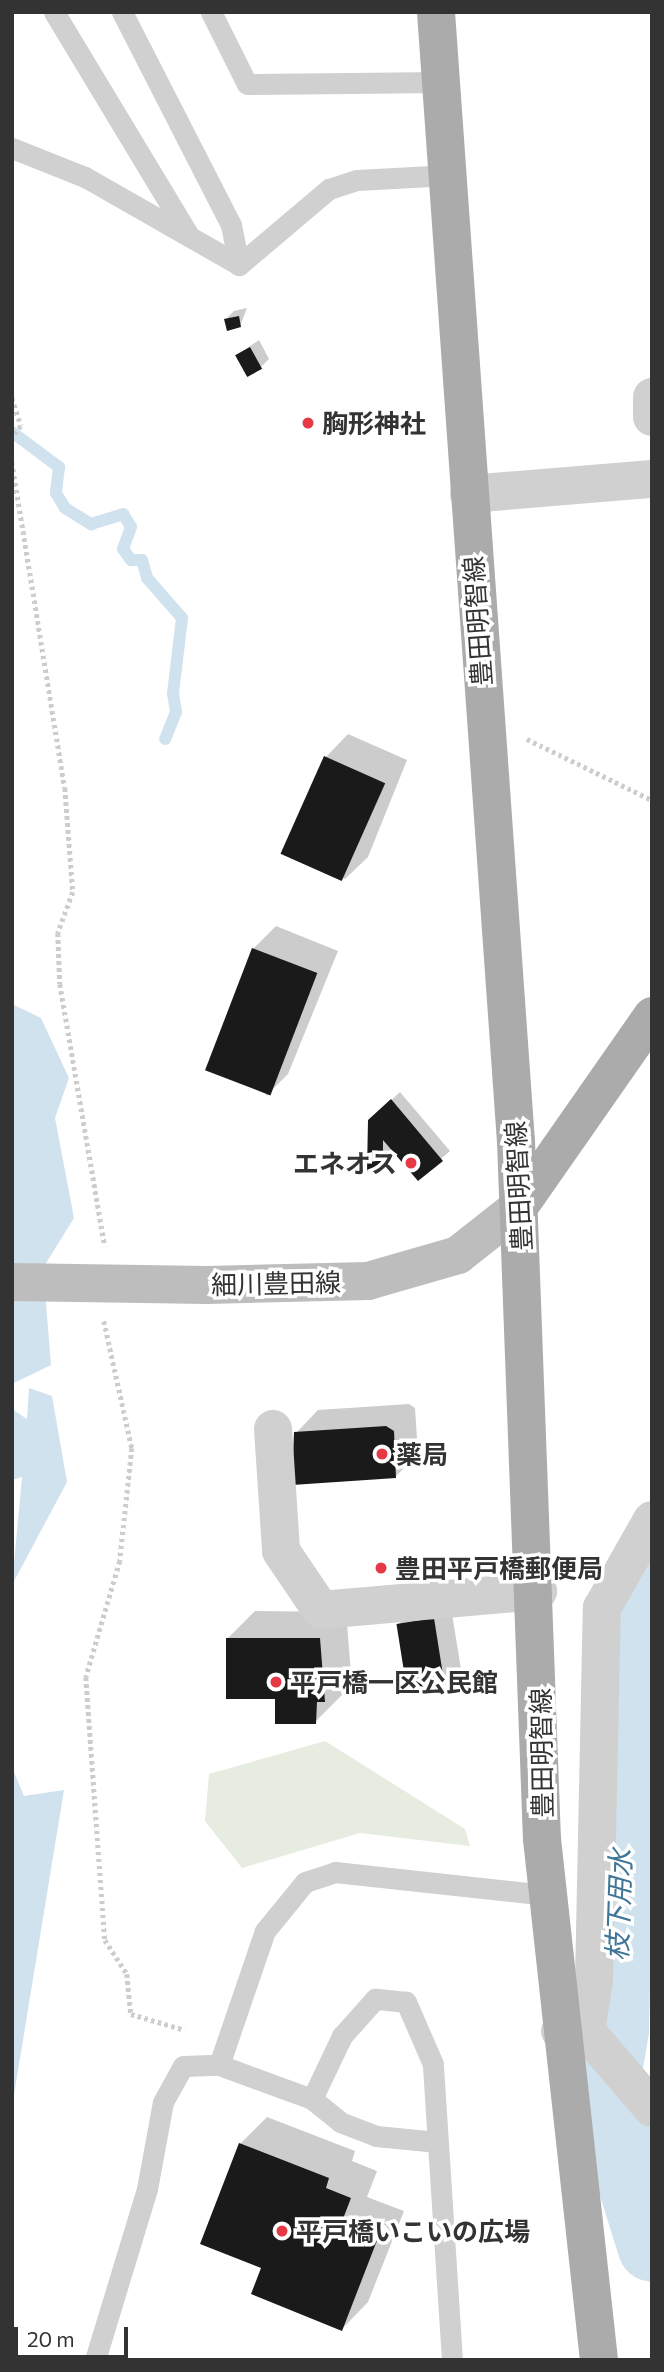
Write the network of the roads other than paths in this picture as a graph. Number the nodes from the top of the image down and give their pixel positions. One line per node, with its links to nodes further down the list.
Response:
1 (54, 12): 8 (lane)
2 (122, 12): 9 (lane)
3 (211, 12): 5 (lane)
4 (436, 12): 5 (main road, 豊田明智線)
5 (442, 82): 7 (main road, 豊田明智線)
6 (12, 148): 8 (lane)
7 (450, 175): 9 (lane); 13 (main road, 豊田明智線)
8 (189, 236): 9 (lane)
9 (239, 265)
10 (652, 397): 11 (street)
11 (652, 417)
12 (652, 479): 13 (street)
13 (469, 494): 15 (main road, 豊田明智線)
14 (652, 1016): 15 (main road)
15 (519, 1207): 16 (main road, 細川豊田線, bridge); 19 (main road, 豊田明智線)
16 (12, 1282)
17 (273, 1429): 19 (street)
18 (652, 1520): 21 (street)
19 (538, 1591): 20 (main road, 豊田明智線)
20 (546, 1895): 21 (main road, 豊田明智線); 22 (lane)
21 (580, 2035): 23 (street); 28 (main road, 豊田明智線)
22 (219, 2066): 24 (lane); 26 (lane)
23 (641, 2097)
24 (312, 2099): 25 (lane); 25 (lane)
25 (439, 2142): 27 (lane)
26 (95, 2360)
27 (452, 2360)
28 (599, 2360)

